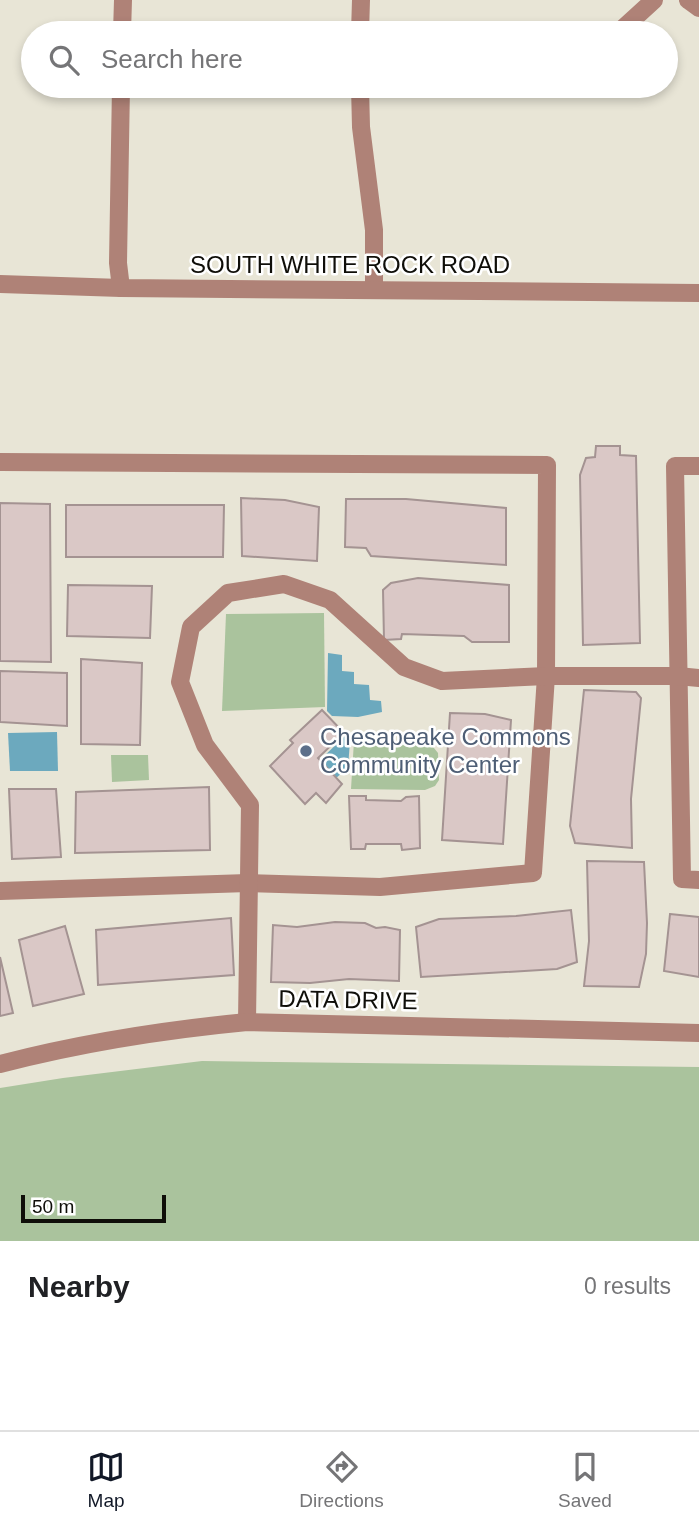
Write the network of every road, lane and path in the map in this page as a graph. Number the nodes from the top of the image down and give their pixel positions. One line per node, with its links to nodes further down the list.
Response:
1 (123, 0): 6 (street)
2 (361, 0): 7 (street)
3 (653, 0): 8 (street)
4 (688, 0): 5 (street)
5 (699, 8)
6 (122, 21)
7 (360, 21)
8 (631, 21)
9 (121, 98): 12 (street)
10 (360, 98): 13 (street)
11 (0, 284): 12 (street, SOUTH WHITE ROCK ROAD)
12 (121, 288): 13 (street, SOUTH WHITE ROCK ROAD)
13 (374, 289): 14 (street, SOUTH WHITE ROCK ROAD)
14 (699, 293)
15 (0, 462): 17 (street)
16 (699, 466): 18 (street)
17 (546, 676): 18 (street); 21 (street); 21 (street)
18 (677, 676): 19 (street); 20 (street)
19 (699, 678)
20 (699, 880)
21 (248, 883): 22 (street); 23 (street)
22 (0, 891)
23 (247, 1021): 24 (street, DATA DRIVE); 25 (street, DATA DRIVE)
24 (699, 1033)
25 (0, 1064)

